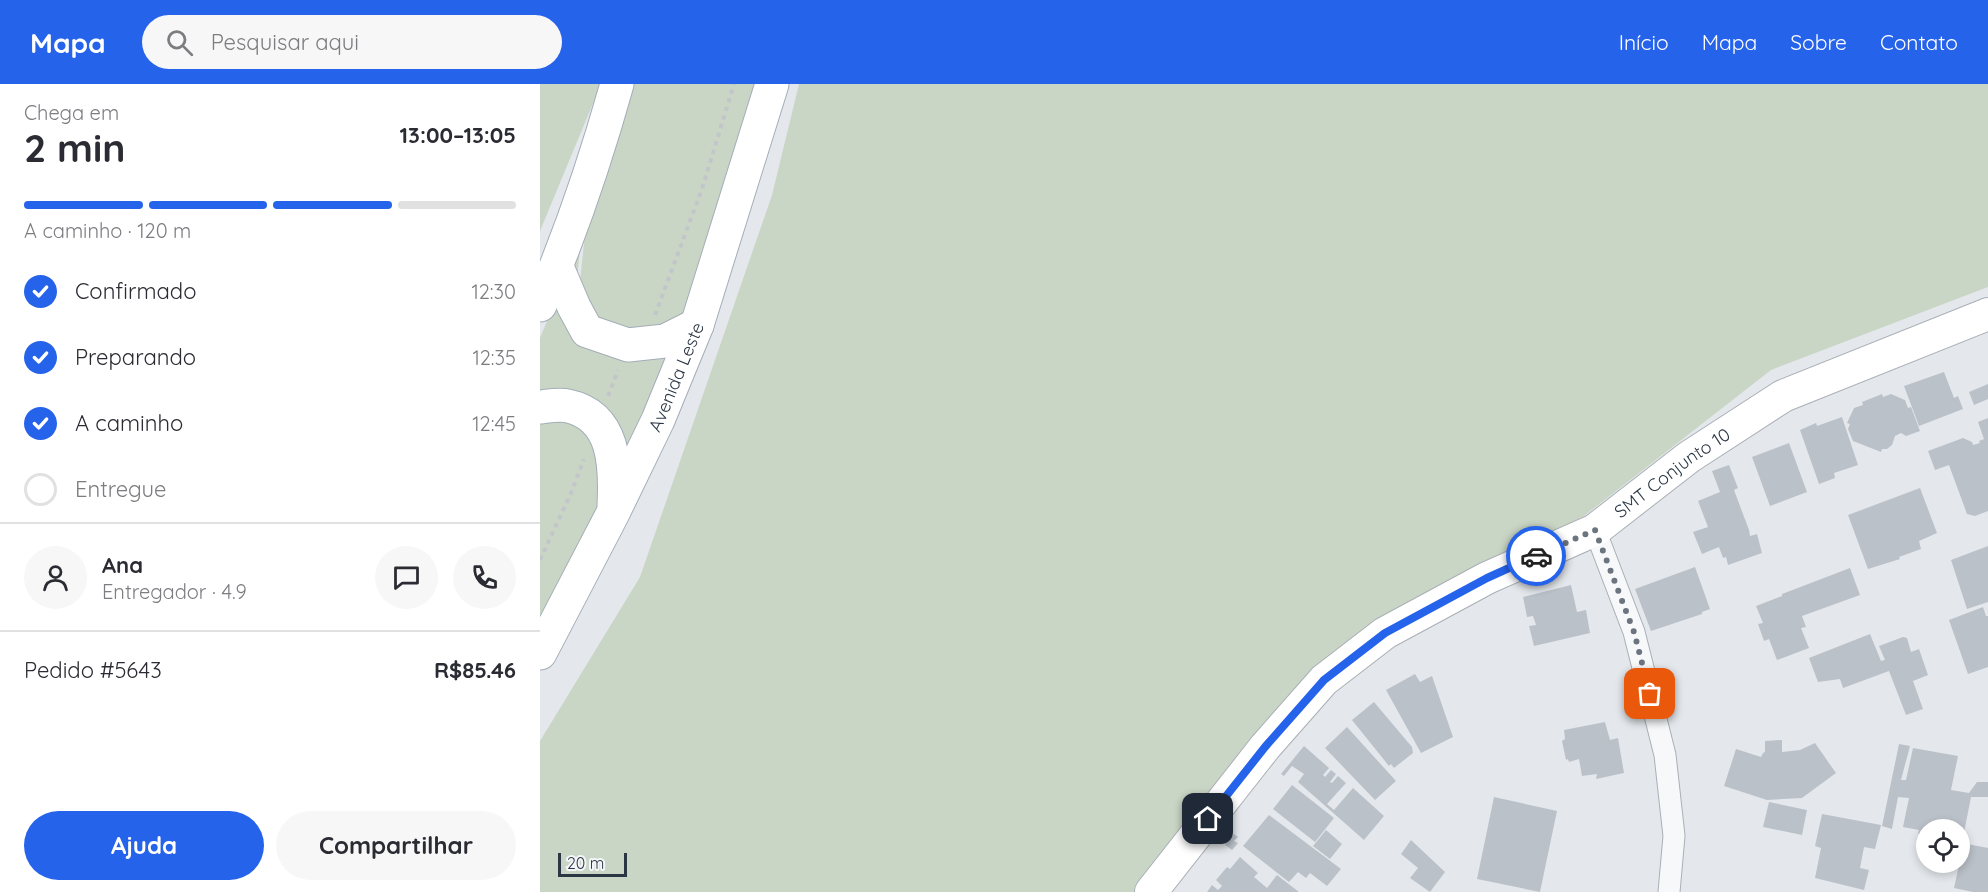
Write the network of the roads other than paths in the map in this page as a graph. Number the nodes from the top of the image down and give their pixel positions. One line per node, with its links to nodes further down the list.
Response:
1 (617, 84): 3 (main road)
2 (772, 84): 6 (main road, Avenida Leste)
3 (557, 267): 4 (main road); 6 (main road)
4 (540, 305)
5 (1988, 314): 9 (street, SMT Conjunto 10)
6 (697, 325): 8 (main road, Avenida Leste)
7 (540, 407): 8 (main road)
8 (613, 513): 10 (main road, Avenida Leste)
9 (1595, 530): 11 (street, SMT Conjunto 10); 12 (street)
10 (540, 653)
11 (1151, 892)
12 (1669, 892)

